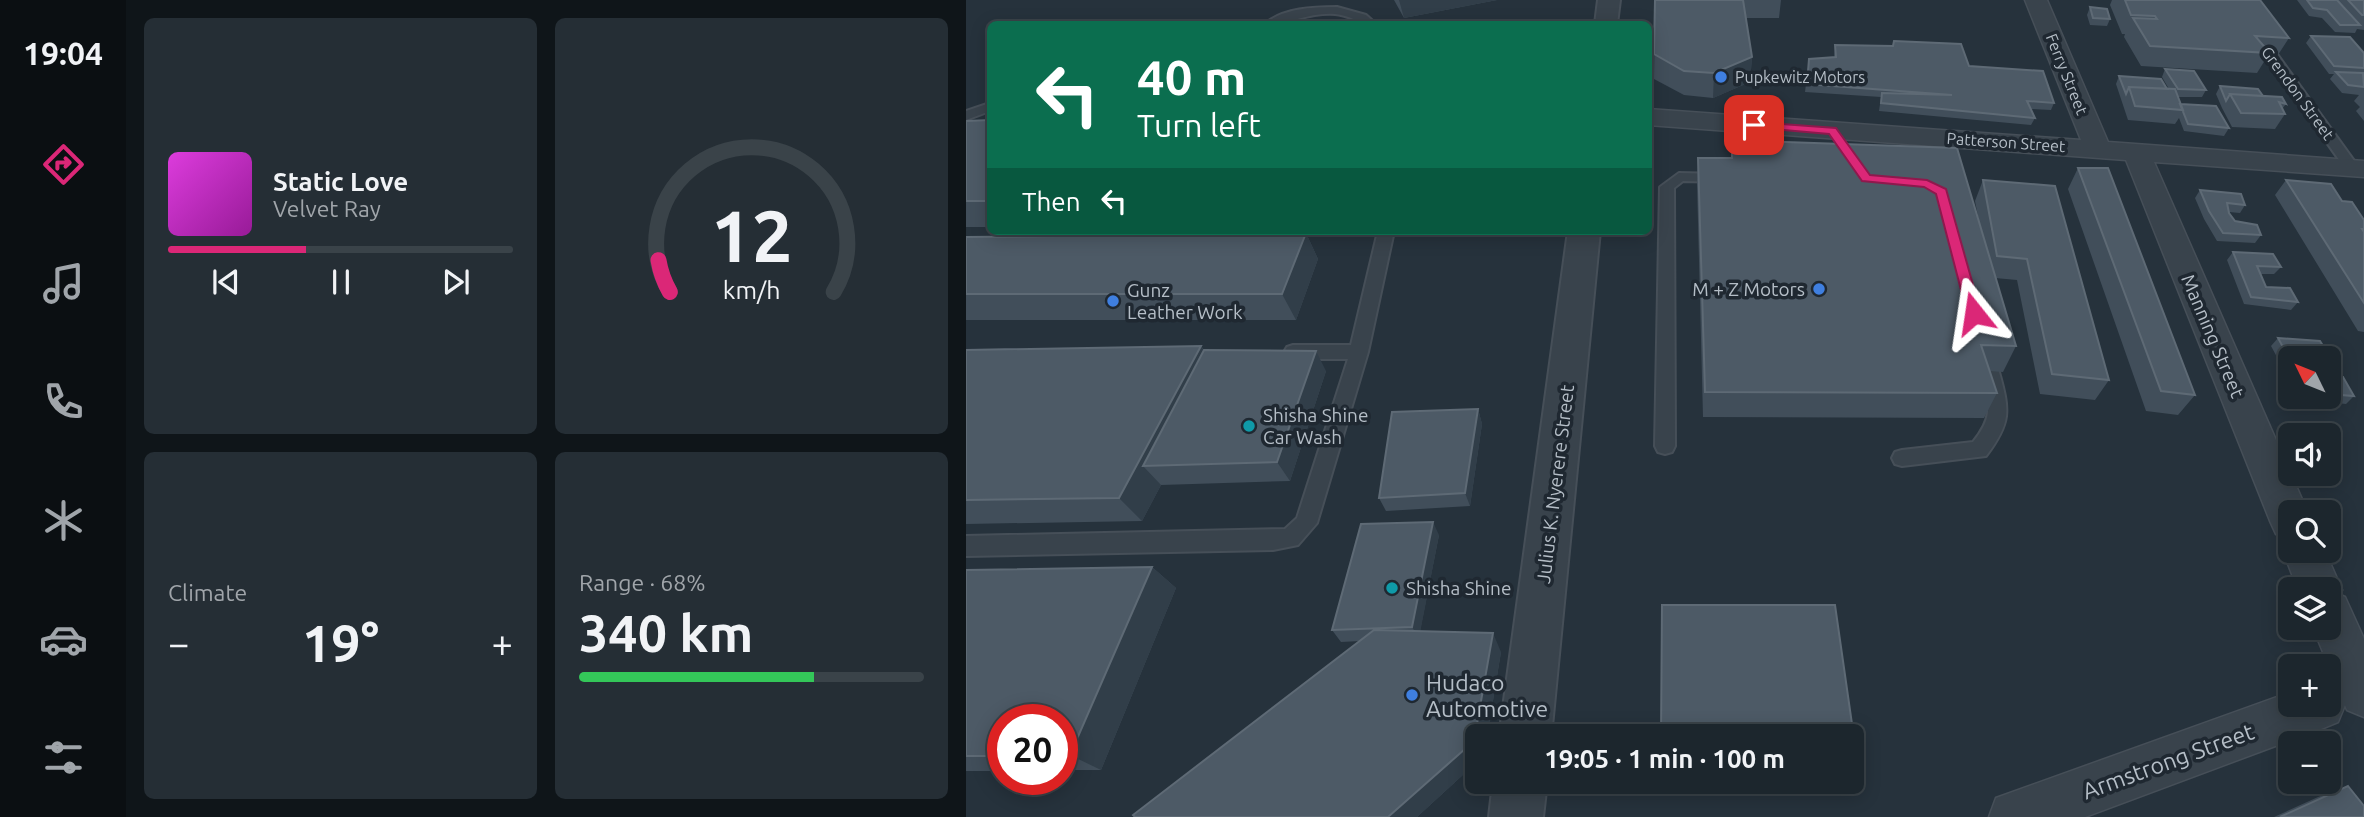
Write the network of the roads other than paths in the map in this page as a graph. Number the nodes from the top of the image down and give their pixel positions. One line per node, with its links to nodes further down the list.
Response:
1 (1609, 0): 6 (street)
2 (2036, 0): 10 (street, Ferry Street)
3 (2232, 0): 12 (lane, Grendon Street)
4 (1276, 21): 5 (lane)
5 (1365, 21)
6 (1606, 21)
7 (987, 108): 8 (lane)
8 (966, 116)
9 (1652, 117): 10 (street, Patterson Street)
10 (2097, 148): 11 (street, Patterson Street)
11 (2136, 152): 12 (street, Patterson Street); 21 (street, Manning Street)
12 (2360, 174)
13 (1732, 178): 19 (lane)
14 (1385, 235): 17 (lane)
15 (1584, 235): 25 (street, Julius K. Nyerere Street)
16 (1278, 352): 17 (lane)
17 (1359, 352): 22 (lane)
18 (1986, 358): 20 (lane)
19 (1665, 446)
20 (1902, 458)
21 (2282, 500)
22 (966, 546)
23 (2335, 640): 24 (street)
24 (2348, 696): 28 (street, Armstrong Street)
25 (1527, 724)
26 (1519, 794): 27 (street)
27 (1516, 817)
28 (2015, 817)

